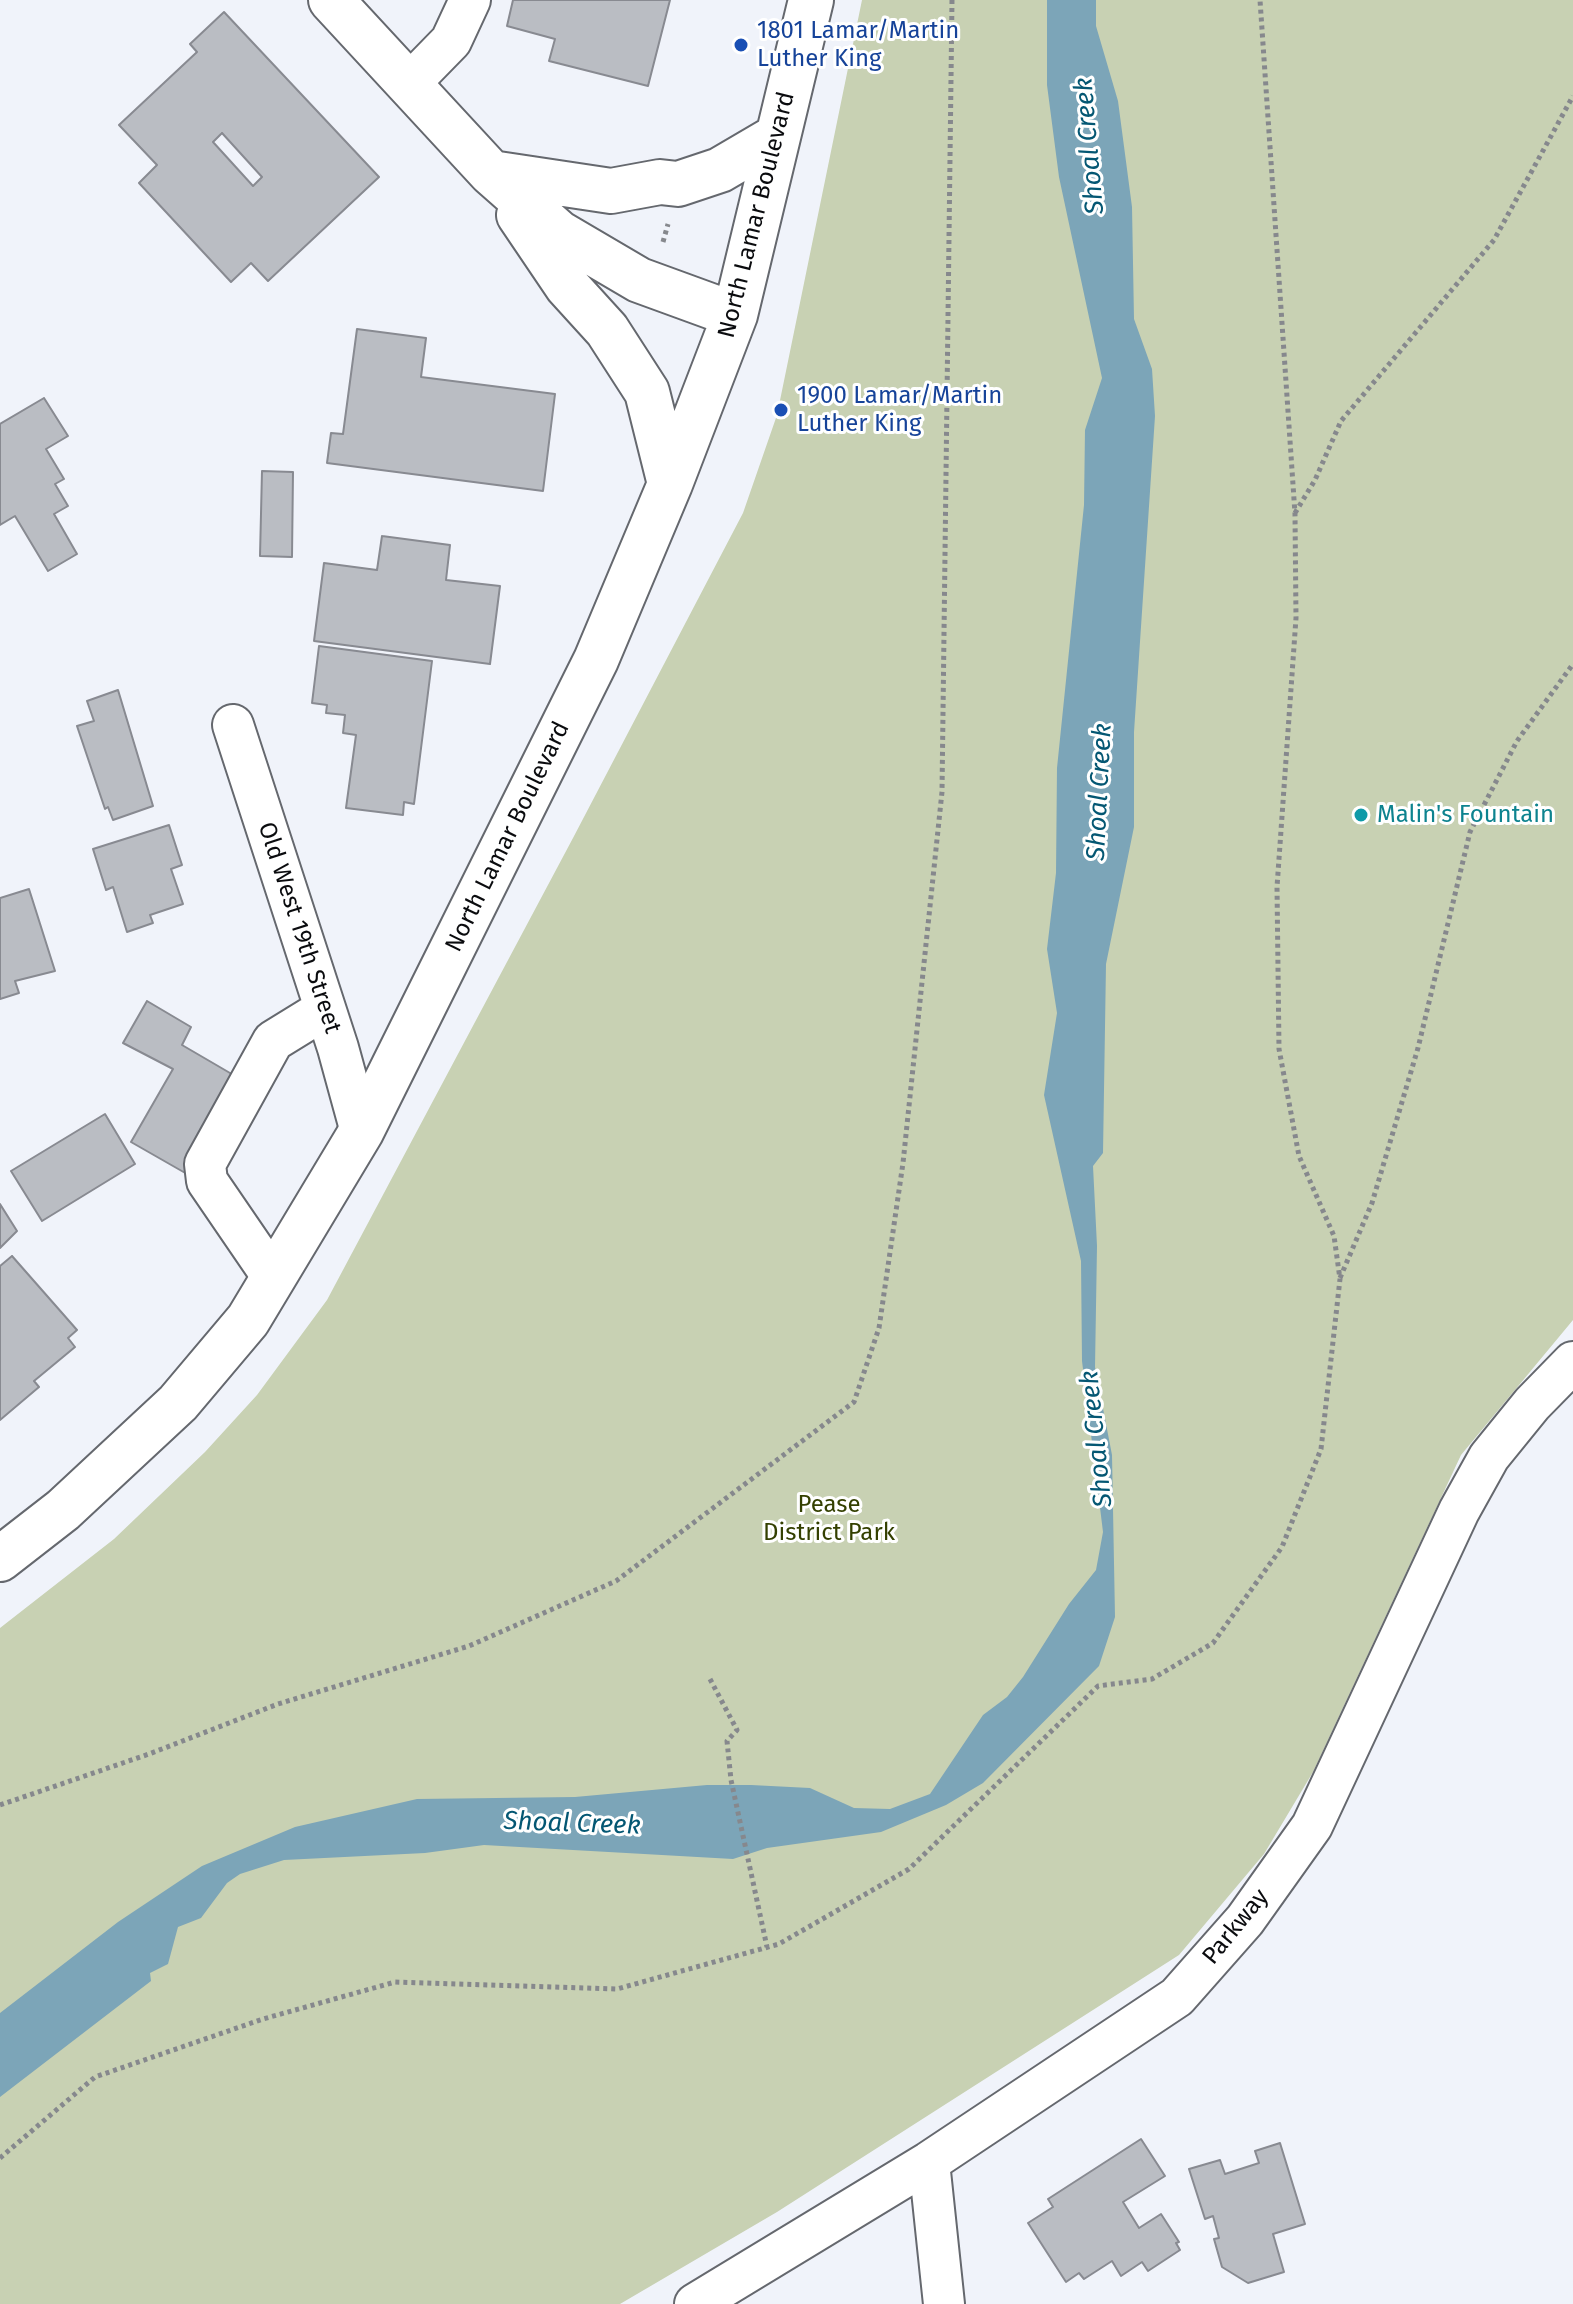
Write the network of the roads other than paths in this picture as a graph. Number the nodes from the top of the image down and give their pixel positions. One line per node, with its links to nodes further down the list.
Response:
1 (332, 0): 4 (main road)
2 (470, 0): 4 (street)
3 (811, 0): 5 (main road, North Lamar Boulevard)
4 (409, 84): 6 (main road)
5 (778, 136): 6 (main road); 7 (main road, North Lamar Boulevard)
6 (491, 173): 7 (main road); 8 (main road)
7 (735, 315): 8 (main road, North Lamar Boulevard)
8 (670, 484): 11 (main road, North Lamar Boulevard)
9 (233, 725): 10 (street, Old West 19th Street)
10 (325, 1009): 11 (street, Old West 19th Street); 12 (street)
11 (361, 1132): 12 (main road, North Lamar Boulevard)
12 (274, 1279): 14 (main road, North Lamar Boulevard)
13 (1573, 1362): 15 (street, Parkway)
14 (0, 1559)
15 (929, 2162): 16 (street, Parkway); 17 (street)
16 (695, 2304)
17 (944, 2304)

